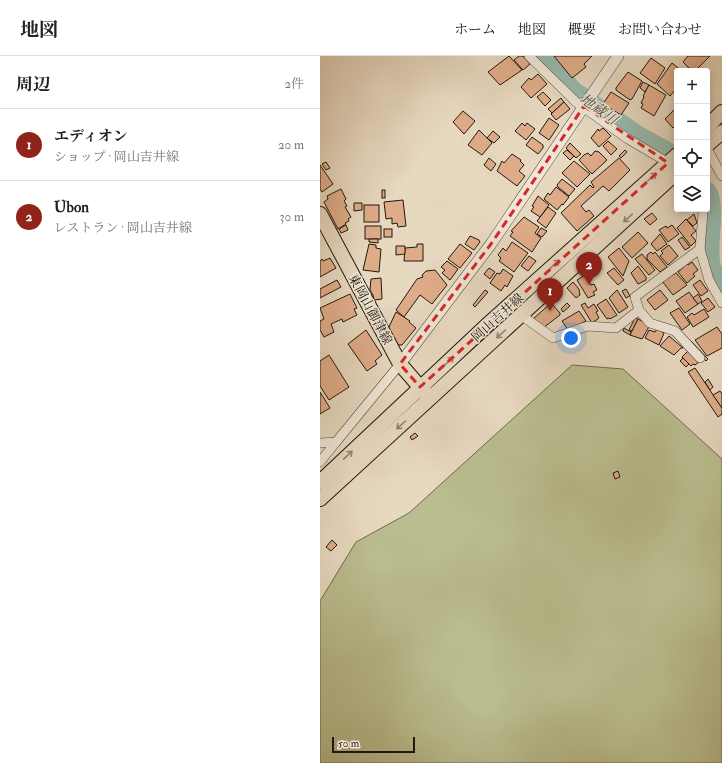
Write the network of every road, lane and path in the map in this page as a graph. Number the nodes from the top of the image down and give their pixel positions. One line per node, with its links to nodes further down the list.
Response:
1 (529, 56): 3 (street)
2 (618, 56): 3 (street)
3 (584, 106): 9 (street); 20 (street)
4 (722, 112): 5 (main road)
5 (710, 124)
6 (722, 132): 7 (main road)
7 (710, 142)
8 (710, 154): 12 (street)
9 (674, 163)
10 (674, 165): 18 (main road, 岡山吉井線, one-way to 18)
11 (674, 165): 21 (main road, 岡山吉井線, one-way to 11)
12 (722, 176)
13 (703, 212): 15 (street)
14 (320, 214): 20 (main road, 東岡山御津線)
15 (700, 249): 16 (street); 17 (street)
16 (722, 303)
17 (638, 310): 18 (street); 19 (street)
18 (521, 315): 22 (main road, 岡山吉井線, one-way to 22)
19 (700, 358)
20 (400, 364): 21 (main road, 東岡山御津線); 23 (street)
21 (420, 387): 22 (main road, 東岡山御津線); 26 (main road, 岡山吉井線, one-way to 21)
22 (430, 398): 27 (main road, 岡山吉井線, one-way to 27)
23 (336, 442): 24 (street); 25 (street)
24 (320, 443)
25 (320, 462)
26 (320, 482)
27 (320, 499)

